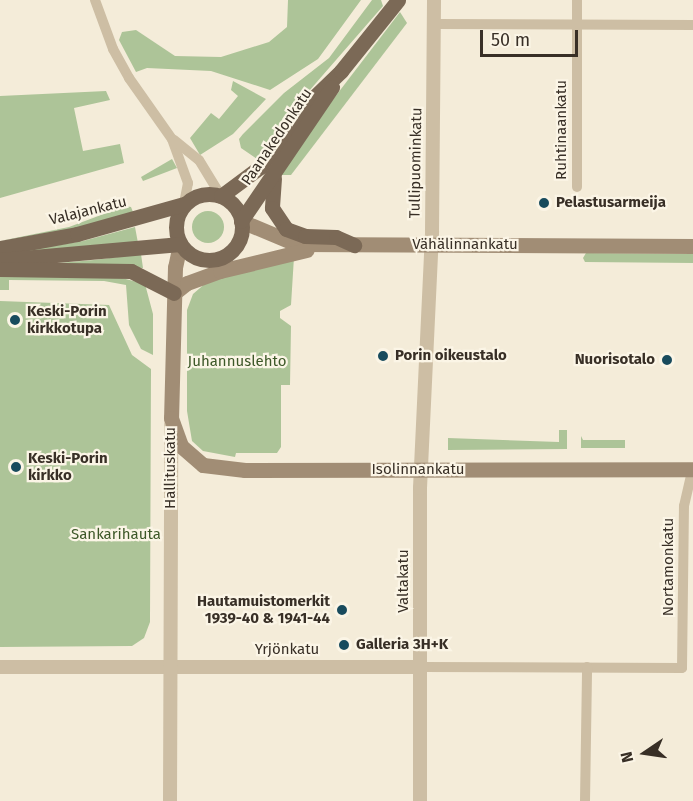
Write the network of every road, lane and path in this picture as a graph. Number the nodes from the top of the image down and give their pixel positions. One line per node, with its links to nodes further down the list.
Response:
1 (95, 0): 9 (street)
2 (398, 0): 8 (main road, Paanakedonkatu)
3 (434, 0): 5 (street, Tullipuominkatu)
4 (577, 0): 6 (street, Ruhtinaankatu)
5 (435, 24): 6 (street); 17 (street, Tullipuominkatu)
6 (577, 24): 7 (street); 11 (street, Ruhtinaankatu)
7 (693, 25)
8 (341, 71): 10 (main road, Paanakedonkatu); 12 (main road, Paanakedonkatu)
9 (172, 139): 12 (street); 13 (street)
10 (274, 176): 14 (main road, Paanakedonkatu); 16 (main road)
11 (577, 187)
12 (221, 196): 13 (main road); 14 (main road)
13 (184, 204): 15 (main road); 19 (main road, Valajankatu)
14 (241, 221): 15 (main road); 16 (main road, Vähälinnankatu)
15 (180, 244): 20 (main road); 22 (main road, Hallituskatu)
16 (354, 245): 17 (main road, Vähälinnankatu); 22 (main road)
17 (430, 245): 18 (main road, Vähälinnankatu); 25 (street, Tullipuominkatu)
18 (693, 246)
19 (0, 248)
20 (0, 260)
21 (0, 269): 22 (main road)
22 (174, 293): 23 (main road, Hallituskatu)
23 (171, 418): 25 (main road, Isolinnankatu); 27 (street, Hallituskatu)
24 (693, 468): 25 (main road, Isolinnankatu); 30 (street, Nortamonkatu)
25 (423, 470): 28 (street, Valtakatu)
26 (0, 667): 27 (street, Yrjönkatu)
27 (170, 667): 28 (street, Yrjönkatu); 31 (street, Hallituskatu)
28 (422, 667): 29 (street, Yrjönkatu); 32 (street, Valtakatu)
29 (587, 667): 30 (street, Yrjönkatu); 33 (street)
30 (682, 668)
31 (170, 801)
32 (420, 801)
33 (585, 801)

